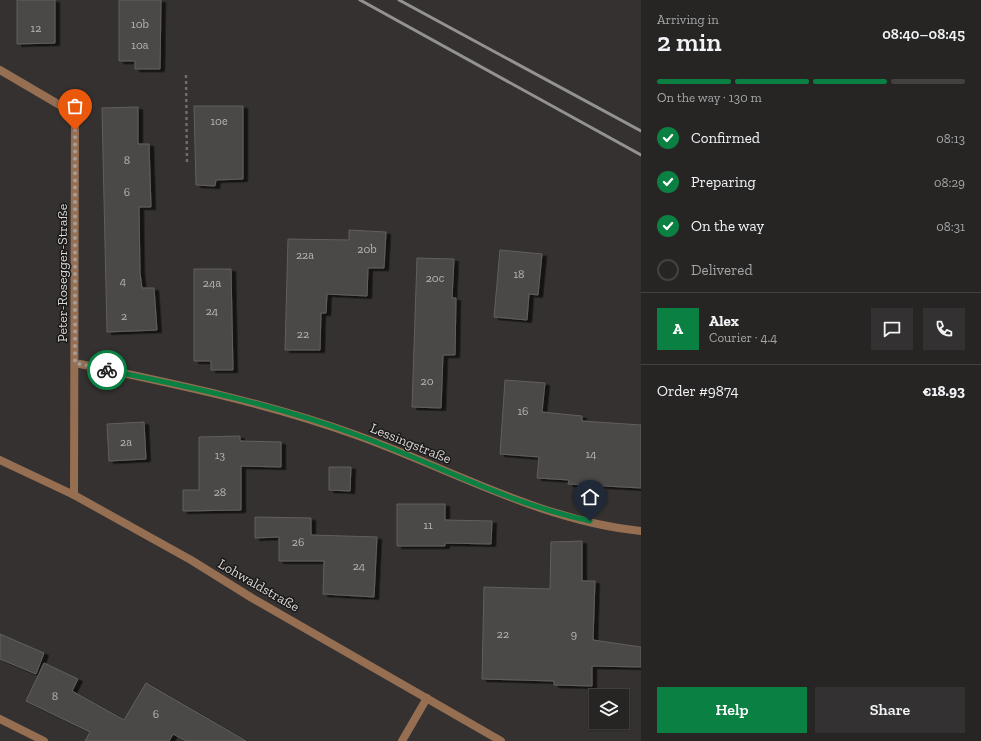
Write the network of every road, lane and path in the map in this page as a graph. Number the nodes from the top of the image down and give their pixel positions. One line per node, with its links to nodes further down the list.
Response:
1 (0, 70): 4 (street, Peter-Rosegger-Straße)
2 (186, 75): 3 (path)
3 (187, 164)
4 (75, 363): 6 (street, Peter-Rosegger-Straße); 7 (street, Lessingstraße)
5 (0, 460): 6 (street, Lohwaldstraße)
6 (74, 495): 8 (street, Lohwaldstraße)
7 (641, 531)
8 (427, 698): 11 (street); 12 (street, Lohwaldstraße)
9 (0, 719): 10 (street)
10 (44, 741)
11 (402, 741)
12 (501, 741)

